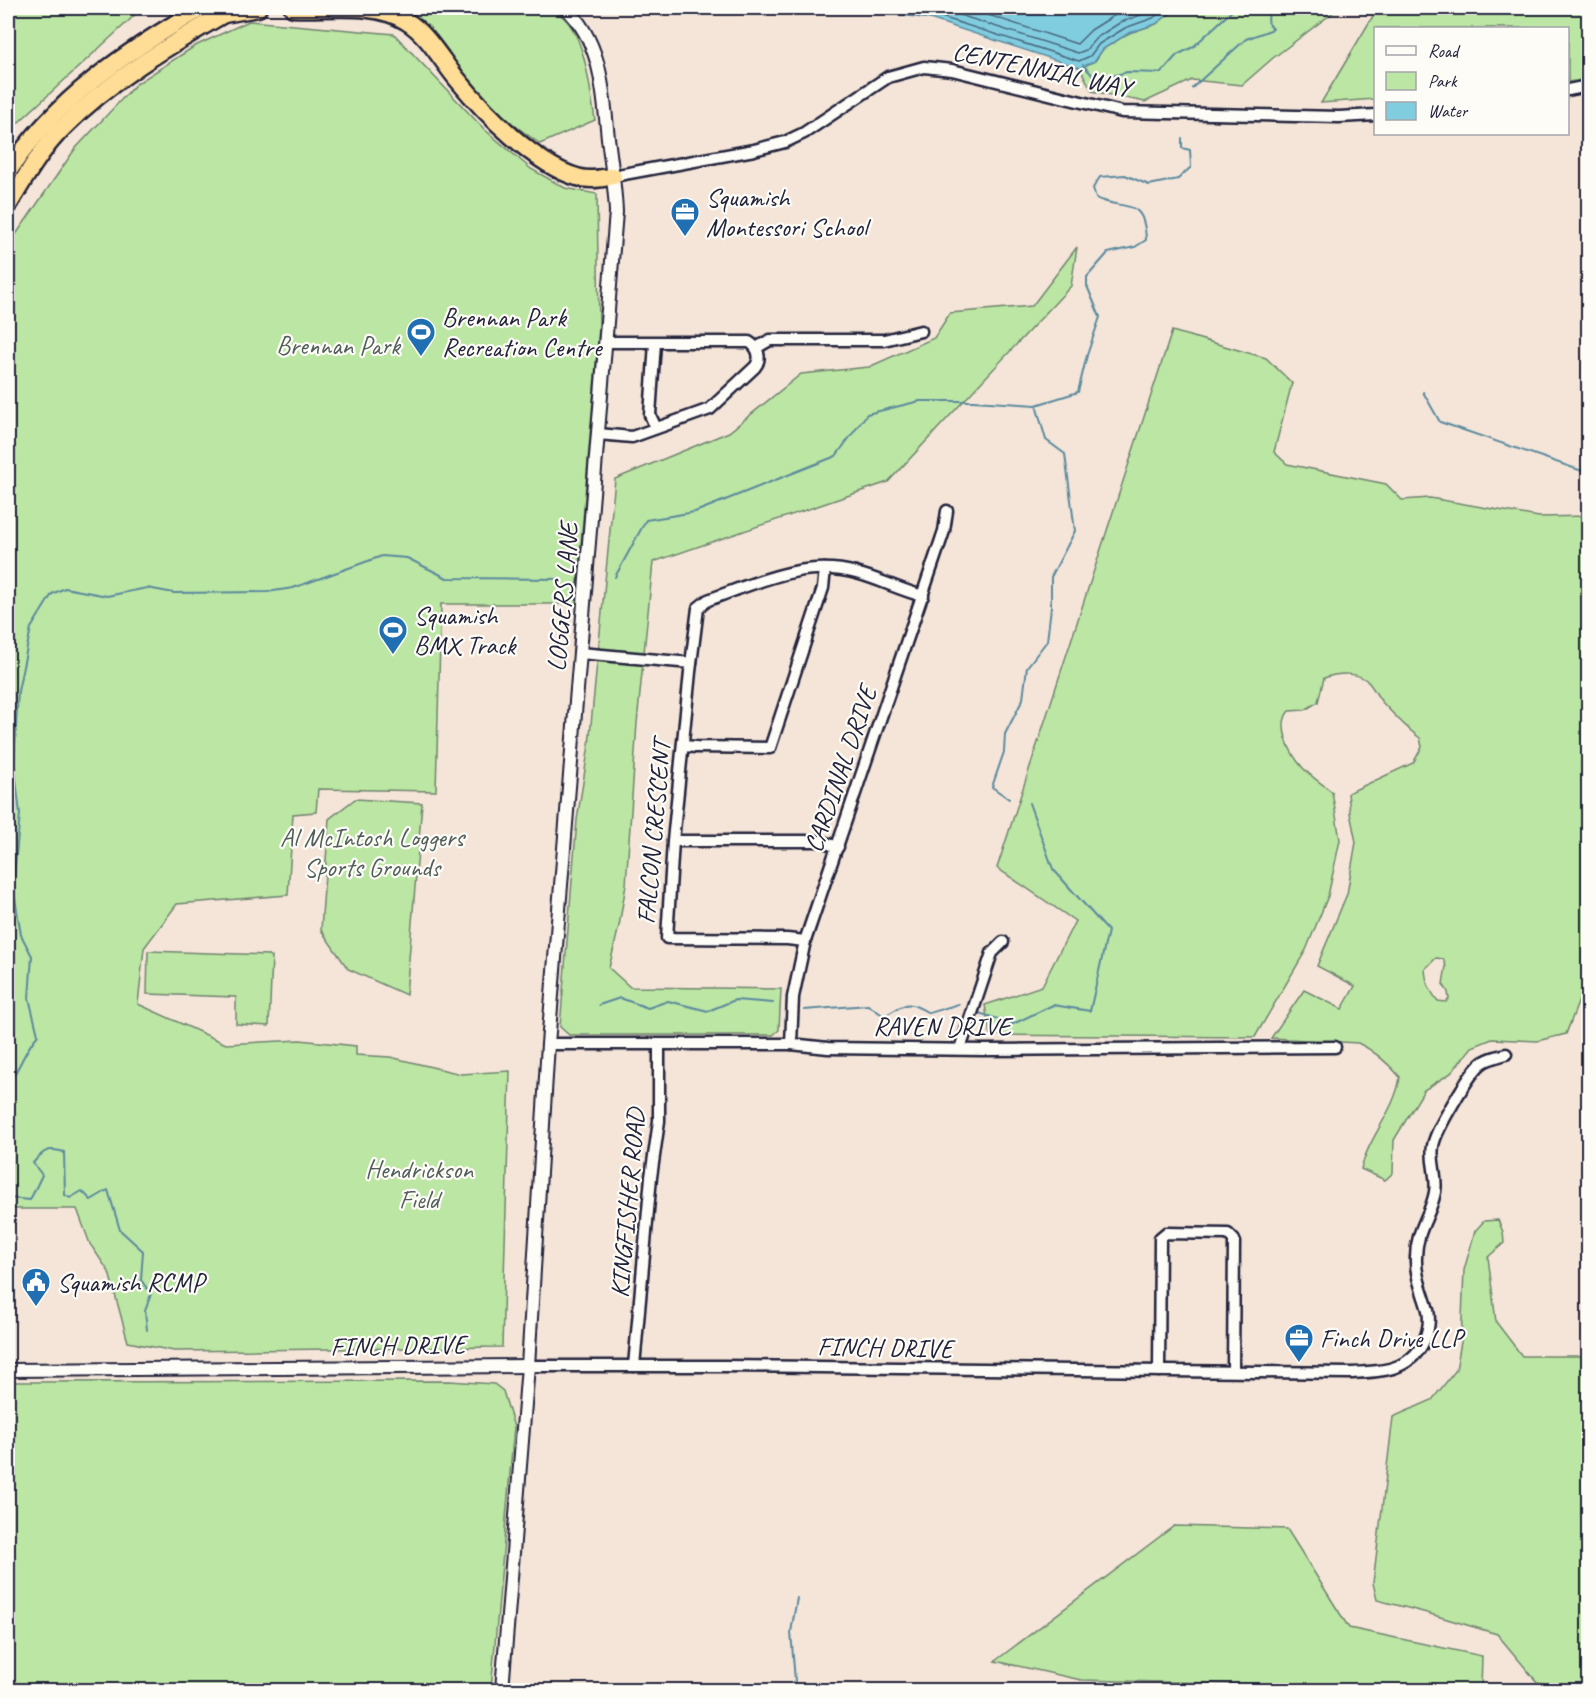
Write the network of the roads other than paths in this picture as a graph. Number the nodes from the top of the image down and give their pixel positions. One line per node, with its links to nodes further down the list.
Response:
1 (202, 8): 10 (highway)
2 (258, 8): 6 (highway)
3 (293, 8): 4 (highway)
4 (312, 8): 11 (highway)
5 (566, 8): 11 (street)
6 (227, 11): 12 (highway)
7 (1588, 86): 8 (street)
8 (1569, 90)
9 (1374, 115): 11 (street, CENTENNIAL WAY)
10 (8, 172)
11 (613, 176): 14 (street, LOGGERS LANE)
12 (8, 206)
13 (921, 331): 16 (street)
14 (606, 342): 15 (street); 18 (street, LOGGERS LANE)
15 (655, 343): 16 (street); 17 (street)
16 (756, 348): 17 (street)
17 (656, 428): 18 (street)
18 (598, 434): 22 (street, LOGGERS LANE)
19 (946, 511): 21 (street, CARDINAL DRIVE)
20 (825, 569): 21 (street); 23 (street, FALCON CRESCENT); 24 (street)
21 (922, 596): 26 (street, CARDINAL DRIVE)
22 (579, 653): 23 (street); 29 (street, LOGGERS LANE)
23 (691, 663): 24 (street, FALCON CRESCENT)
24 (683, 746): 25 (street, FALCON CRESCENT)
25 (673, 842): 26 (street); 27 (street, FALCON CRESCENT)
26 (838, 847): 27 (street, CARDINAL DRIVE)
27 (805, 941): 30 (street, CARDINAL DRIVE)
28 (1003, 942): 33 (street)
29 (548, 1044): 31 (street, RAVEN DRIVE); 35 (street, LOGGERS LANE)
30 (791, 1044): 31 (street, RAVEN DRIVE); 33 (street, RAVEN DRIVE)
31 (659, 1045): 36 (street, KINGFISHER ROAD)
32 (1335, 1047): 33 (street, RAVEN DRIVE)
33 (960, 1049)
34 (1506, 1054): 39 (street, FINCH DRIVE)
35 (528, 1366): 36 (street, FINCH DRIVE); 37 (street, FINCH DRIVE); 40 (street, LOGGERS LANE)
36 (634, 1366): 38 (street, FINCH DRIVE)
37 (8, 1370)
38 (1159, 1371): 39 (street, FINCH DRIVE); 39 (street)
39 (1233, 1371)
40 (502, 1690)

